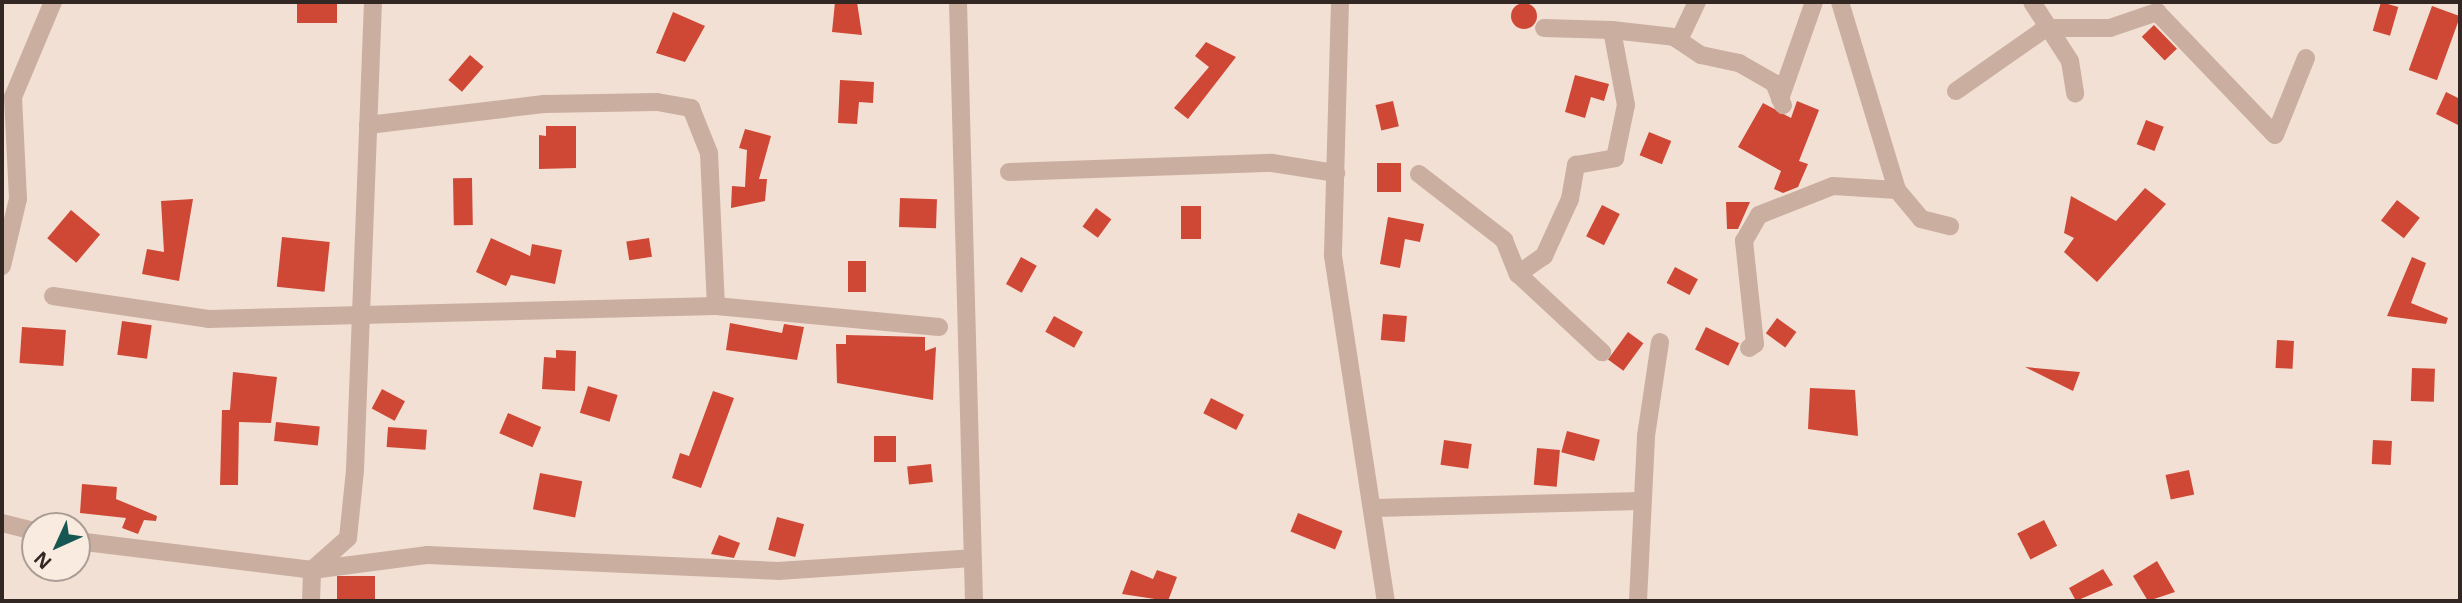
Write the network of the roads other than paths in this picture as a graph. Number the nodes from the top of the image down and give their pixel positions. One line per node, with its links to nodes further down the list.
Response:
1 (53, 2): 21 (street)
2 (373, 2): 16 (street)
3 (958, 2): 37 (street)
4 (1340, 2): 18 (street)
5 (1698, 2): 12 (street)
6 (1814, 2): 12 (street)
7 (1840, 2): 20 (street)
8 (2032, 2): 10 (street)
9 (1544, 27): 11 (street)
10 (2046, 28): 13 (street); 14 (street); 15 (street)
11 (1612, 30): 12 (street); 24 (street)
12 (1679, 40)
13 (2306, 58)
14 (1956, 91)
15 (2075, 94)
16 (368, 125): 26 (street); 27 (street)
17 (1009, 172): 18 (street)
18 (1336, 173): 33 (street)
19 (1419, 174): 24 (street)
20 (1897, 190): 22 (street); 30 (street)
21 (10, 198): 23 (street)
22 (1950, 226)
23 (2, 266)
24 (1518, 274): 31 (street)
25 (53, 296): 27 (street)
26 (716, 306): 27 (street); 28 (street)
27 (358, 313): 38 (street)
28 (939, 327)
29 (1660, 342): 32 (street)
30 (1749, 348)
31 (1602, 352)
32 (1641, 501): 33 (street); 42 (street)
33 (1374, 508): 41 (street)
34 (2, 523): 35 (street)
35 (21, 528)
36 (91, 543): 38 (street)
37 (972, 558): 38 (street); 40 (street)
38 (312, 570): 39 (street)
39 (311, 601)
40 (974, 601)
41 (1386, 601)
42 (1638, 601)

